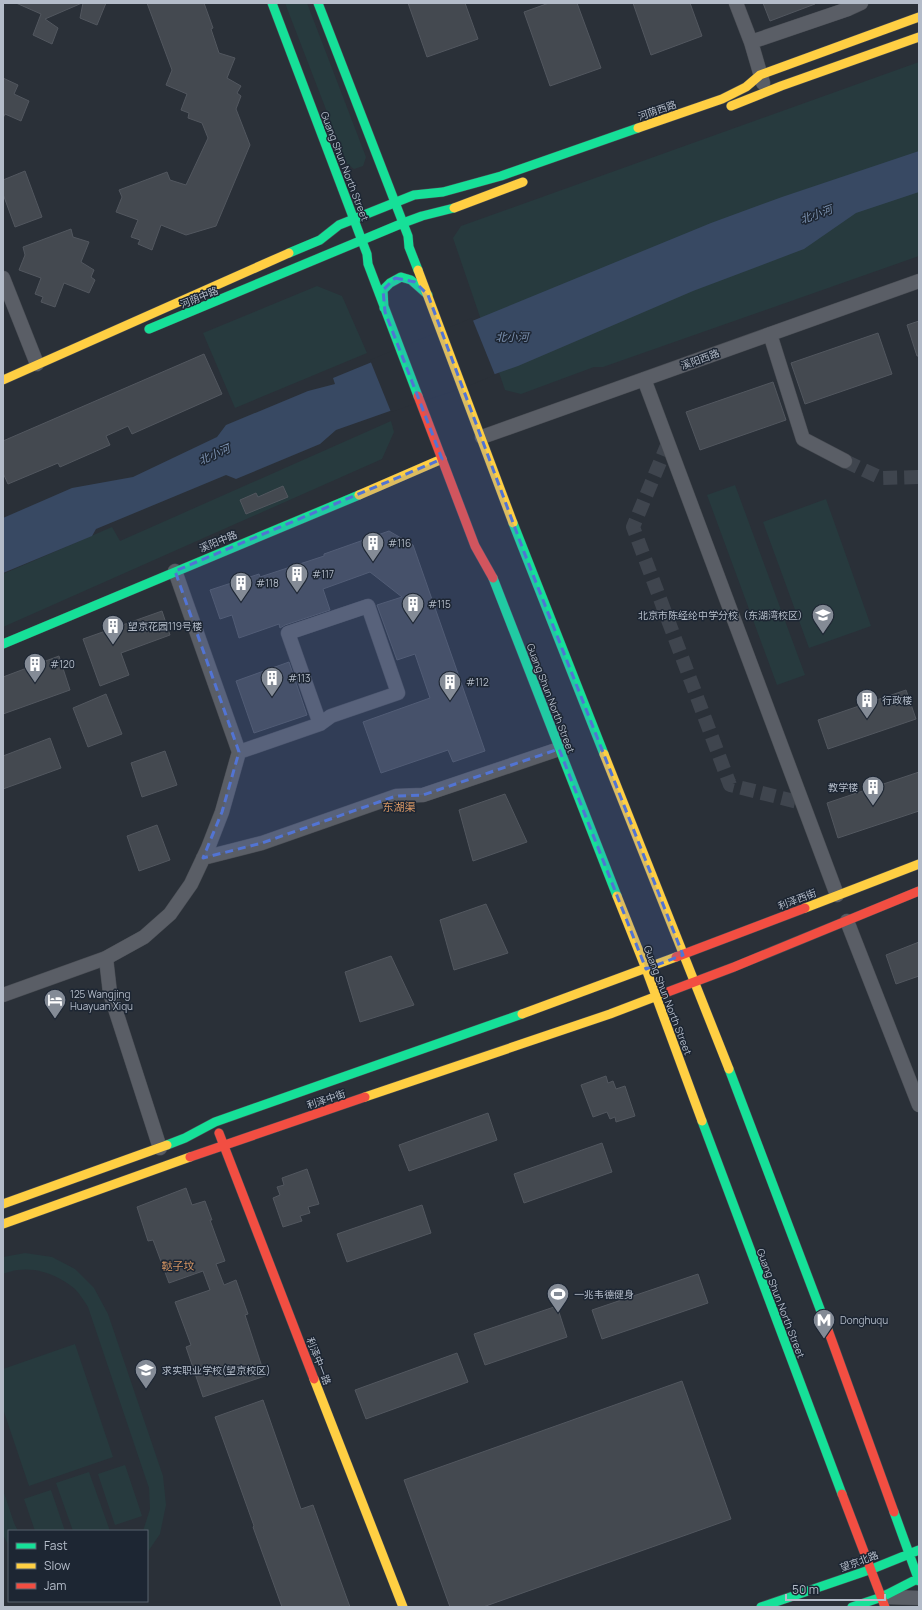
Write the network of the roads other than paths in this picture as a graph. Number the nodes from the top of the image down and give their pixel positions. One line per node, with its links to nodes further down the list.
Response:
1 (272, 3): 13 (street, Guang Shun North Street)
2 (318, 3): 12 (street)
3 (736, 3): 7 (street)
4 (861, 3): 7 (street)
5 (919, 18): 8 (street, 河荫西路)
6 (919, 37): 9 (street)
7 (751, 42): 8 (street)
8 (760, 75): 9 (street); 12 (street, 河荫西路)
9 (767, 93): 10 (street)
10 (726, 108)
11 (531, 179): 14 (street)
12 (394, 202): 13 (street, 河荫西路); 14 (street)
13 (354, 218): 15 (street, Guang Shun North Street); 22 (street, 河荫中路)
14 (403, 223): 15 (street, 河荫中路); 18 (street)
15 (362, 239): 19 (street, Guang Shun North Street); 20 (street, 河荫中路)
16 (3, 278): 22 (street)
17 (919, 281): 21 (street, 溪阳西路)
18 (428, 295): 19 (street); 25 (street)
19 (385, 312): 26 (street, Guang Shun North Street)
20 (137, 334)
21 (770, 334): 23 (street, 溪阳西路); 27 (street)
22 (37, 364): 24 (street, 河荫中路)
23 (644, 379): 25 (street, 溪阳西路); 36 (street)
24 (3, 380)
25 (482, 438): 38 (street)
26 (442, 459): 28 (street, 溪阳中路); 31 (street, Guang Shun North Street)
27 (845, 461)
28 (175, 571): 29 (street, 溪阳中路); 32 (street)
29 (3, 644)
30 (320, 724): 30 (street); 32 (street)
31 (559, 750): 33 (street); 40 (street, Guang Shun North Street)
32 (239, 752): 33 (street)
33 (203, 858): 39 (street)
34 (919, 864): 36 (street, 利泽西街)
35 (919, 891): 37 (street)
36 (837, 896): 38 (street, 利泽西街)
37 (847, 921): 41 (street); 44 (street)
38 (683, 955): 40 (street, 利泽西街); 41 (street)
39 (106, 958): 42 (street); 47 (street)
40 (646, 969): 43 (street, Guang Shun North Street); 45 (street, 利泽中街)
41 (694, 982): 43 (street, 利泽中街); 51 (street)
42 (3, 995)
43 (656, 996): 46 (street, 利泽中街); 52 (street, Guang Shun North Street)
44 (919, 1105)
45 (215, 1122): 46 (street, 利泽中一路); 47 (street, 利泽中街)
46 (223, 1145): 49 (street, 利泽中街); 56 (street, 利泽中一路)
47 (160, 1148): 48 (street, 利泽中街)
48 (3, 1204)
49 (3, 1224)
50 (919, 1550): 51 (street, 望京北路)
51 (909, 1554): 52 (street, 望京北路); 53 (street)
52 (872, 1569): 55 (street, Guang Shun North Street); 57 (street, 望京北路)
53 (919, 1579): 55 (street)
54 (919, 1598): 55 (street)
55 (884, 1602): 58 (street)
56 (403, 1607)
57 (761, 1607)
58 (852, 1607)

